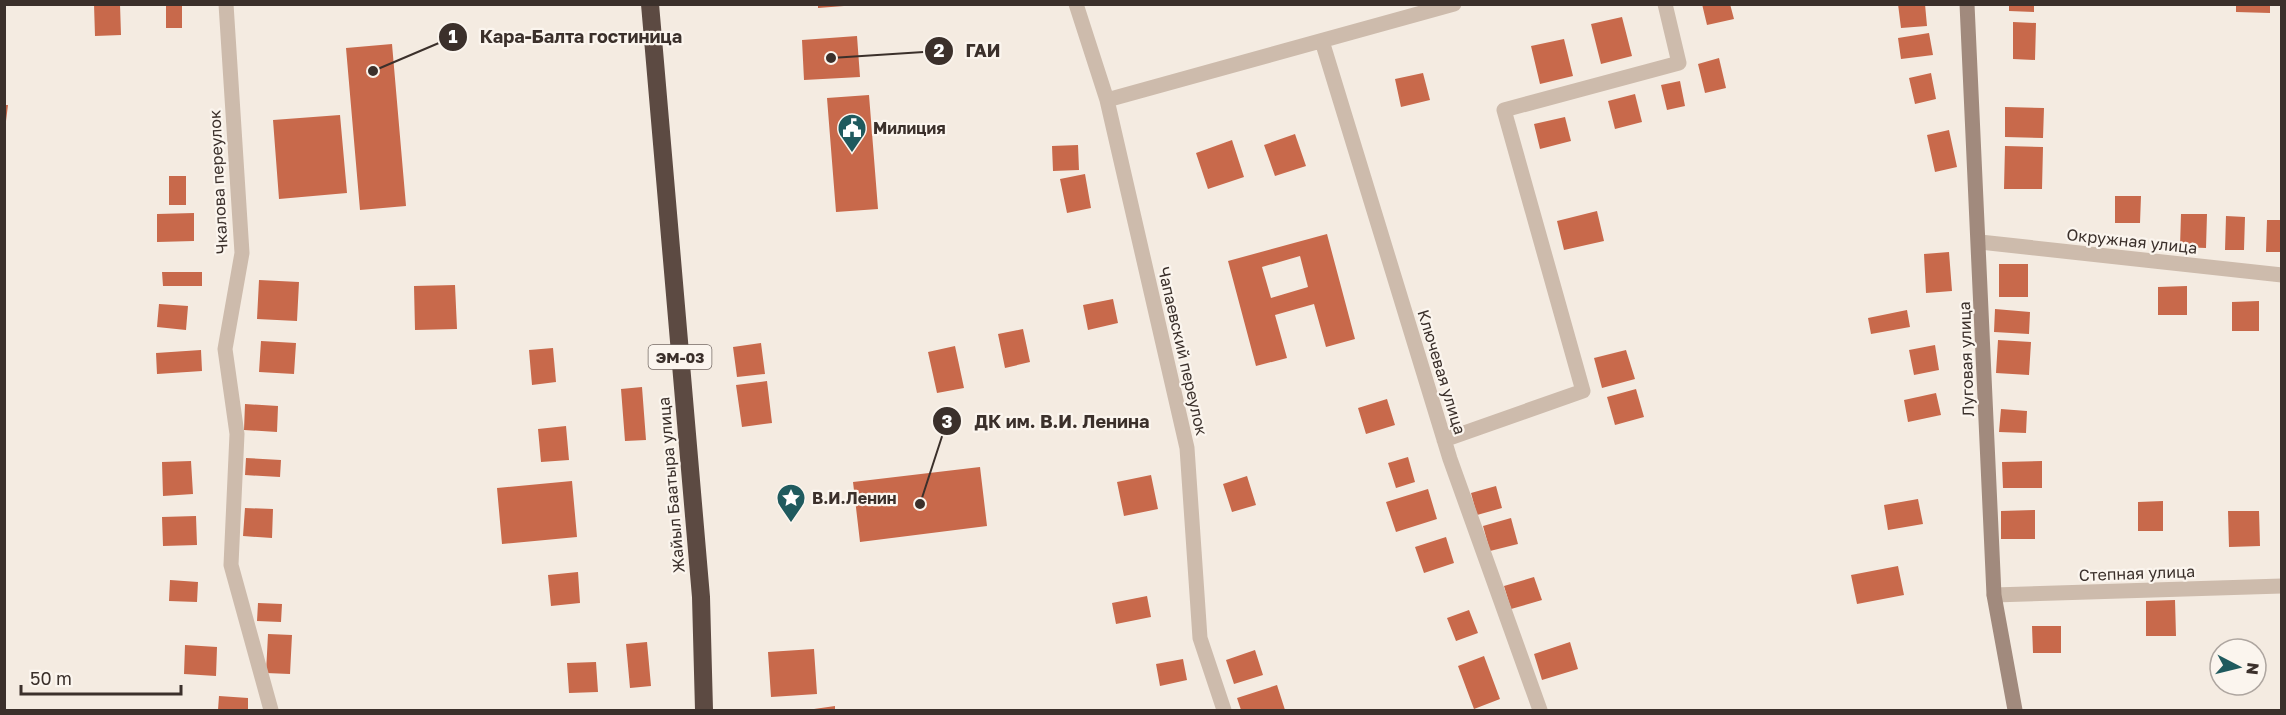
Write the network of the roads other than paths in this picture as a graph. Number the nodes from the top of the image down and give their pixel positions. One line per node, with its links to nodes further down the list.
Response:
1 (226, 4): 14 (street, Чкалова переулок)
2 (650, 4): 15 (highway, Жайыл Баатыра улица / ЭМ-03)
3 (1076, 4): 8 (street, Чапаевский переулок)
4 (1454, 4): 7 (street)
5 (1665, 4): 11 (street)
6 (1967, 4): 9 (street, Луговая улица)
7 (1322, 41): 8 (street); 11 (street, Ключевая улица)
8 (1107, 100): 16 (street, Чапаевский переулок)
9 (1980, 242): 10 (street, Окружная улица); 13 (street, Луговая улица)
10 (2282, 275)
11 (1444, 440): 17 (street, Ключевая улица)
12 (2282, 586): 13 (street, Степная улица)
13 (1994, 595): 18 (street, Луговая улица)
14 (271, 711)
15 (704, 711)
16 (1224, 711)
17 (1540, 711)
18 (2015, 711)

